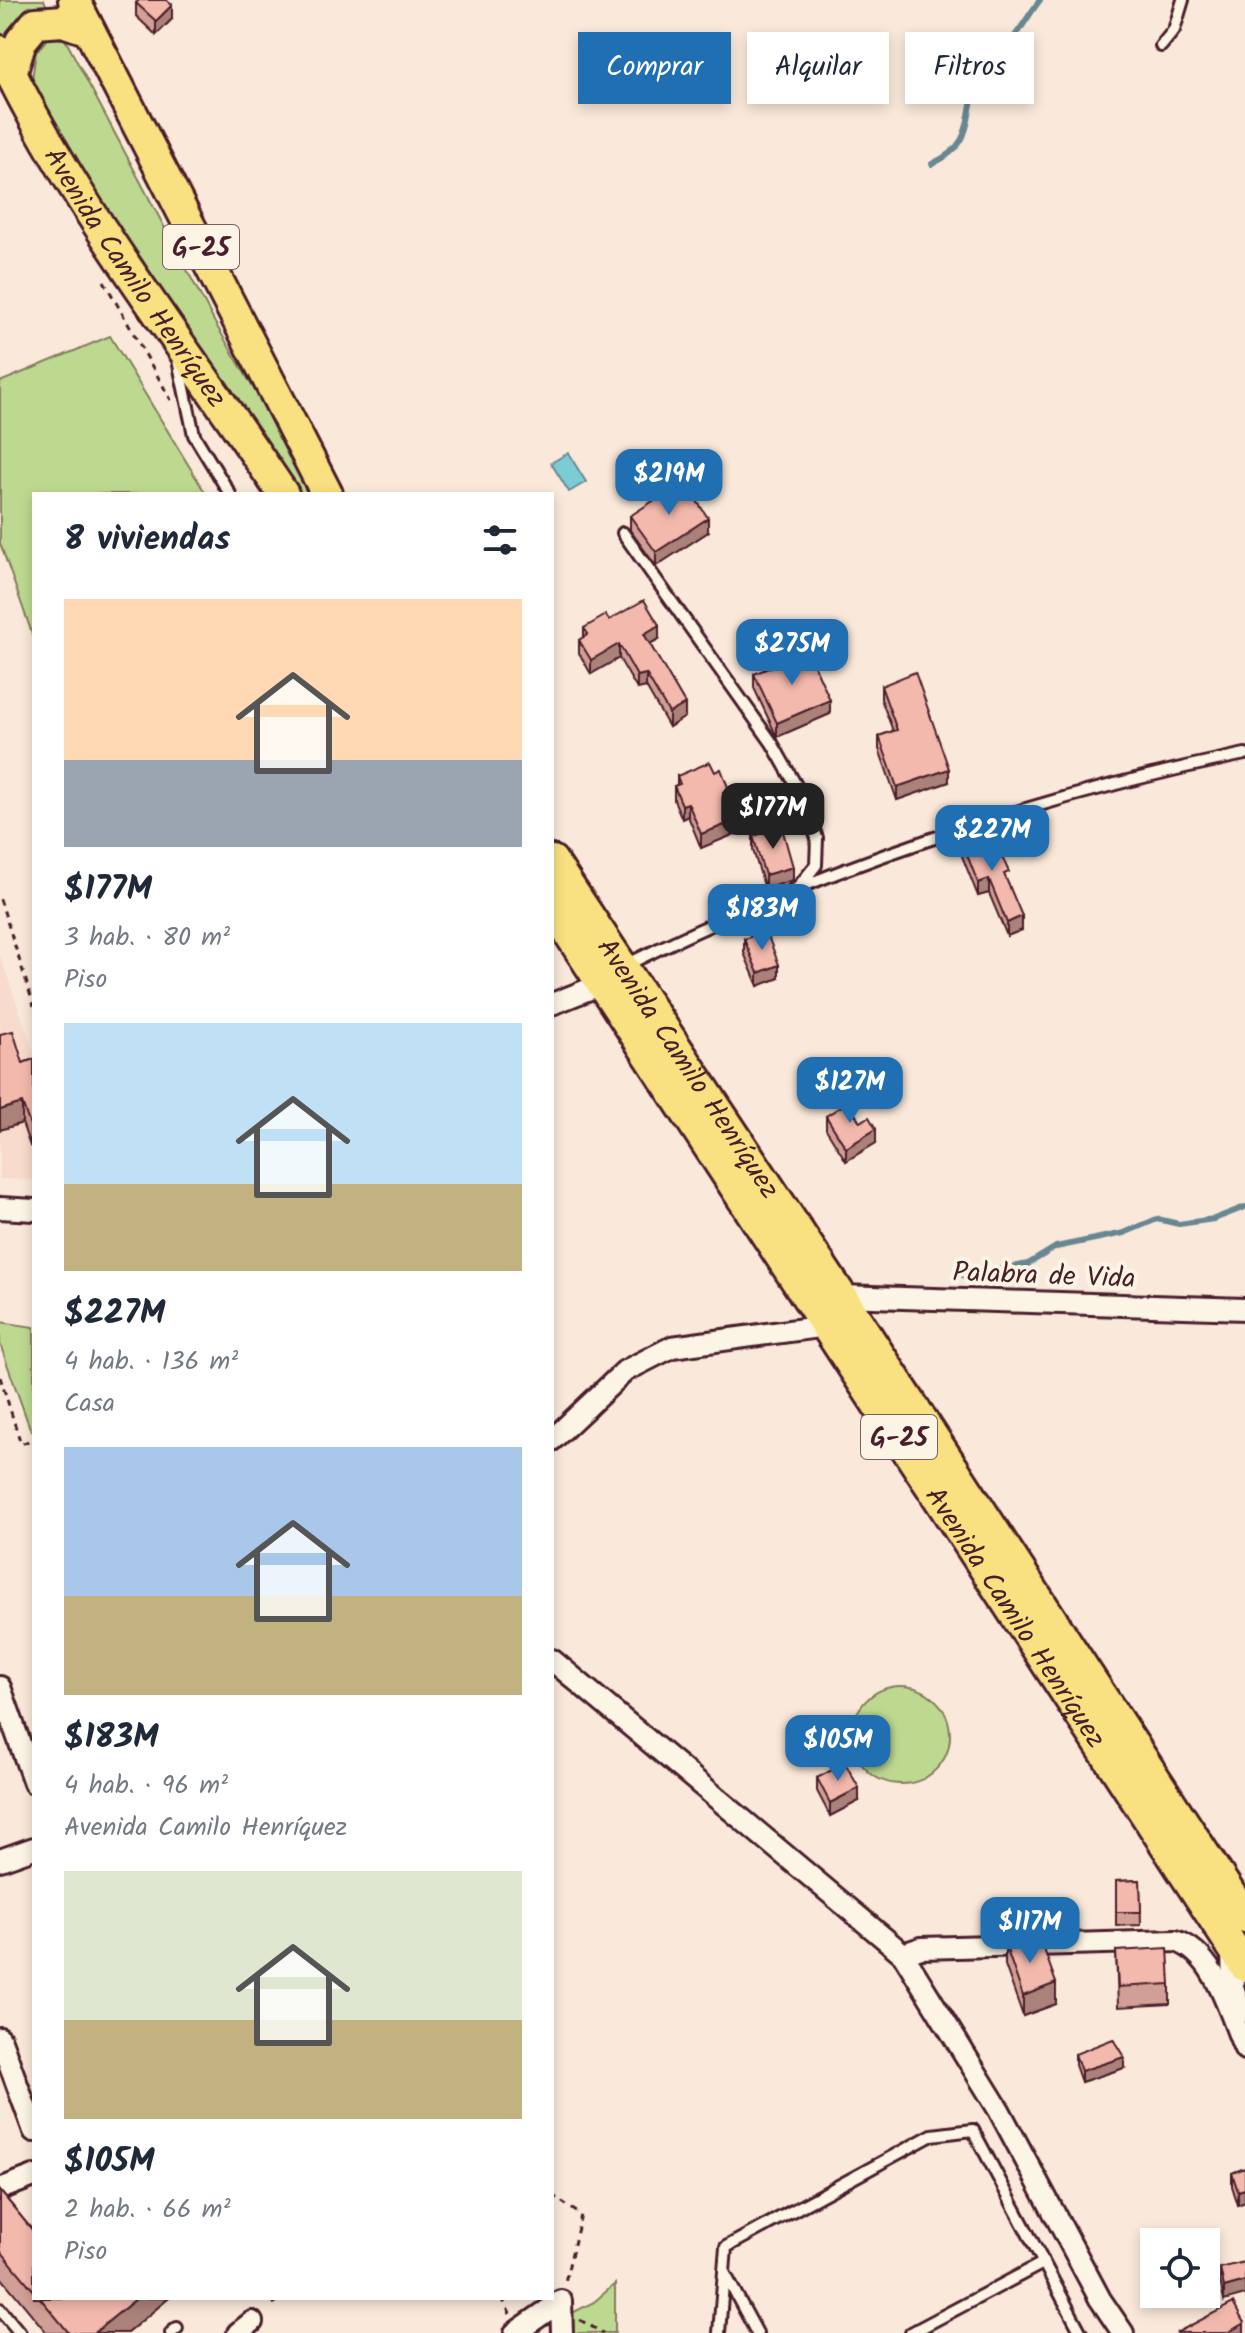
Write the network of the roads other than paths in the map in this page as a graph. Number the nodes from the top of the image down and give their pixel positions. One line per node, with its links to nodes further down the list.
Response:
1 (74, 0): 3 (main road, Avenida Camilo Henríquez / G-25)
2 (1183, 0): 4 (lane)
3 (89, 30): 5 (main road); 9 (main road, Avenida Camilo Henríquez / G-25)
4 (1161, 46)
5 (6, 62): 6 (main road, Avenida Camilo Henríquez / G-25)
6 (171, 331): 7 (lane); 8 (main road, Avenida Camilo Henríquez / G-25)
7 (229, 492)
8 (282, 492)
9 (326, 492)
10 (623, 533): 13 (lane)
11 (1245, 754): 13 (lane)
12 (554, 865): 15 (main road, Avenida Camilo Henríquez / G-25)
13 (794, 891): 15 (lane)
14 (554, 909): 15 (main road, Avenida Camilo Henríquez / G-25)
15 (612, 975): 16 (street); 19 (main road, Avenida Camilo Henríquez / G-25); 21 (main road, Avenida Camilo Henríquez / G-25)
16 (554, 1003)
17 (0, 1208): 18 (street)
18 (32, 1210)
19 (841, 1296): 20 (street, Palabra de Vida); 28 (main road, Avenida Camilo Henríquez / G-25)
20 (1245, 1309)
21 (826, 1326): 22 (street); 30 (main road, Avenida Camilo Henríquez / G-25)
22 (554, 1438)
23 (554, 1662): 29 (street)
24 (0, 1687): 25 (street)
25 (32, 1777)
26 (32, 1849): 27 (street)
27 (0, 1860)
28 (1245, 1917)
29 (903, 1954): 33 (street); 47 (street)
30 (1238, 1955): 31 (street)
31 (1245, 2027)
32 (0, 2038): 34 (street)
33 (1245, 2049)
34 (32, 2126)
35 (32, 2177): 36 (street)
36 (0, 2189)
37 (1043, 2263): 38 (lane); 45 (lane); 46 (lane)
38 (724, 2272): 43 (lane); 44 (lane)
39 (0, 2309): 41 (lane)
40 (564, 2316): 42 (street)
41 (20, 2333)
42 (515, 2333)
43 (719, 2333)
44 (757, 2333)
45 (911, 2333)
46 (1081, 2333)
47 (1123, 2333)

